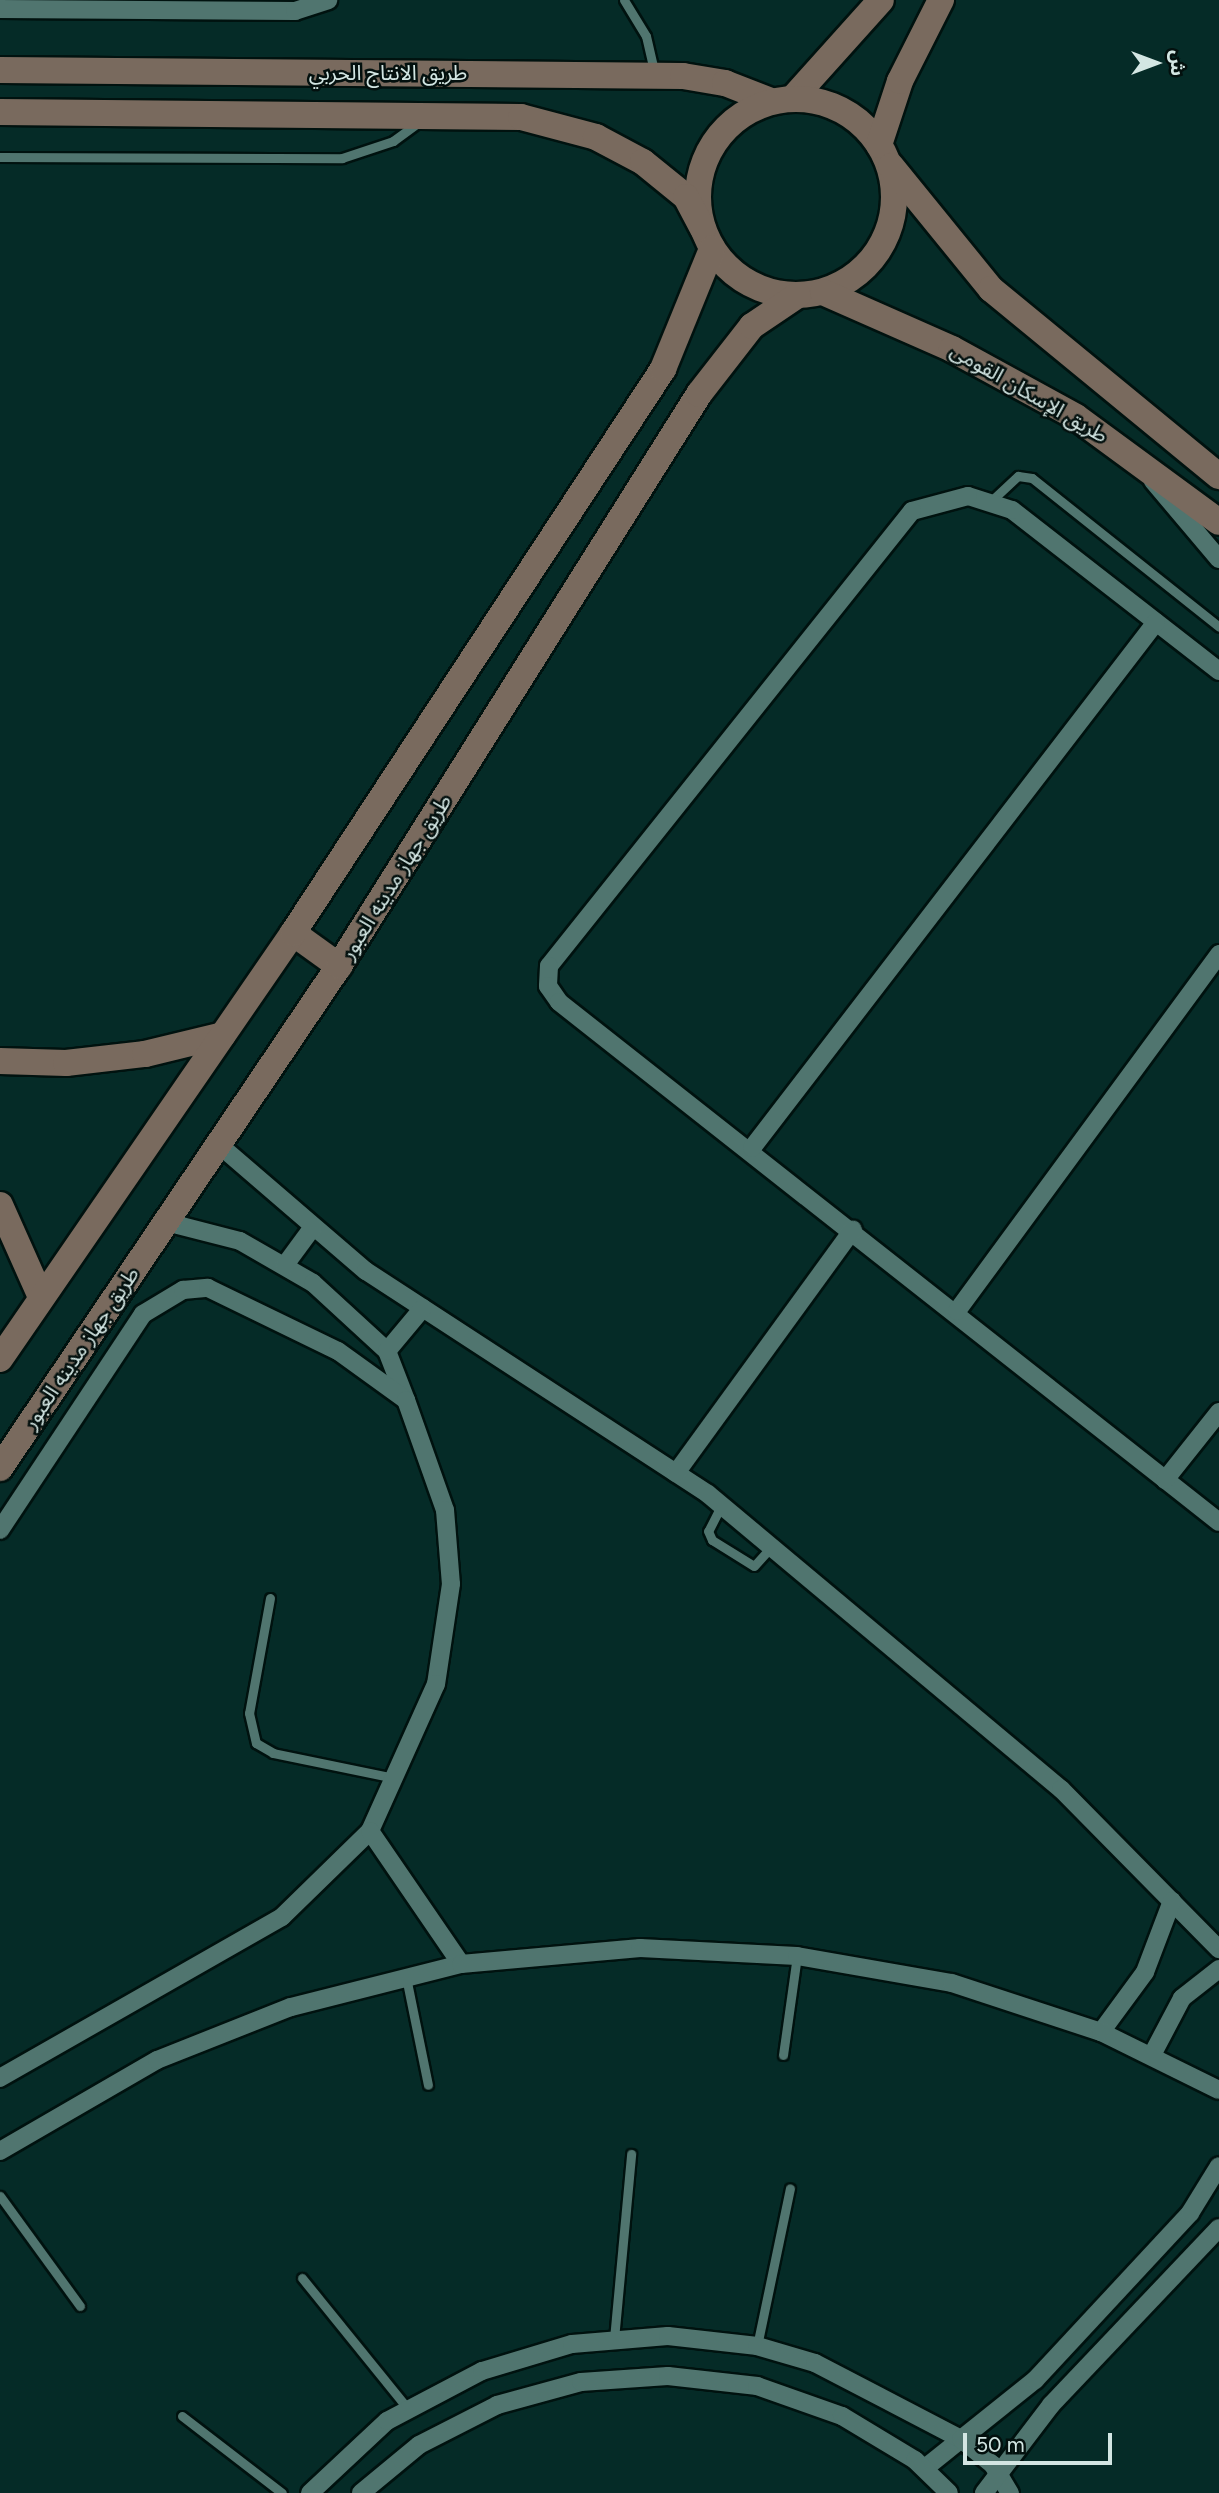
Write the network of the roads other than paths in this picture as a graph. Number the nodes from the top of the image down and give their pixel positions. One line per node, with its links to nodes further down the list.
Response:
1 (328, 0): 6 (street)
2 (624, 0): 9 (lane)
3 (881, 0): 10 (main road)
4 (941, 0): 13 (main road)
5 (52, 5): 6 (street); 7 (street)
6 (128, 5)
7 (0, 9)
8 (0, 70): 9 (main road, طريق الانتاج الحربي)
9 (655, 76): 10 (main road, طريق الانتاج الحربي)
10 (783, 99): 13 (main road); 15 (main road)
11 (0, 112): 12 (main road, طريق الانتاج الحربي)
12 (425, 116): 14 (lane); 15 (main road, طريق الانتاج الحربي)
13 (884, 154): 16 (main road); 18 (main road, طريق الإسكان القومى)
14 (0, 157)
15 (707, 239): 16 (main road); 25 (main road)
16 (810, 294): 17 (main road, طريق الإسكان القومى); 27 (main road, طريق جهاز مدينه العبور)
17 (1135, 455): 20 (main road, طريق الإسكان القومى); 21 (street)
18 (1219, 476)
19 (991, 501): 22 (street); 23 (lane); 31 (street)
20 (1219, 522)
21 (1219, 559)
22 (1156, 622): 24 (street); 31 (street)
23 (1219, 627)
24 (1219, 671)
25 (293, 933): 27 (main road); 28 (main road)
26 (1219, 954): 39 (street)
27 (340, 966): 30 (main road, طريق جهاز مدينه العبور)
28 (223, 1035): 29 (main road); 37 (main road)
29 (0, 1061)
30 (217, 1143): 33 (main road, طريق جهاز مدينه العبور); 34 (street)
31 (752, 1149): 35 (street)
32 (0, 1205): 37 (main road)
33 (166, 1222): 36 (street); 44 (main road, طريق جهاز مدينه العبور)
34 (313, 1227): 36 (street); 38 (street)
35 (853, 1229): 39 (street); 45 (street)
36 (285, 1265): 40 (street)
37 (41, 1297): 41 (main road)
38 (423, 1308): 40 (street); 45 (street)
39 (957, 1311): 46 (street)
40 (387, 1351): 42 (street)
41 (0, 1359)
42 (406, 1400): 49 (street); 52 (street)
43 (1219, 1412): 46 (street)
44 (0, 1468)
45 (676, 1473): 47 (street)
46 (1165, 1480): 48 (street)
47 (721, 1506): 50 (street); 50 (lane)
48 (1219, 1522)
49 (0, 1530)
50 (771, 1547): 54 (street)
51 (270, 1598): 52 (lane)
52 (397, 1778): 53 (street)
53 (370, 1831): 57 (street); 63 (street)
54 (1172, 1902): 55 (street); 60 (street)
55 (1219, 1949)
56 (797, 1956): 57 (street); 60 (street); 61 (lane)
57 (461, 1964): 59 (street)
58 (1219, 1969): 62 (street)
59 (406, 1977): 64 (lane); 66 (street)
60 (1101, 2032): 62 (street)
61 (783, 2055)
62 (1152, 2055): 65 (street)
63 (0, 2078)
64 (428, 2085)
65 (1219, 2090)
66 (0, 2151)
67 (631, 2154): 74 (lane)
68 (1219, 2166): 78 (street)
69 (790, 2188): 75 (lane)
70 (0, 2196): 73 (lane)
71 (1219, 2228): 80 (street)
72 (302, 2278): 76 (lane)
73 (80, 2306)
74 (614, 2339): 75 (street); 76 (street)
75 (757, 2346): 78 (street)
76 (408, 2409): 82 (street)
77 (182, 2416): 81 (lane)
78 (961, 2439): 79 (street); 80 (street)
79 (925, 2468): 83 (street); 84 (street)
80 (1000, 2474): 85 (street); 86 (street)
81 (282, 2493)
82 (310, 2493)
83 (361, 2493)
84 (949, 2493)
85 (984, 2493)
86 (1010, 2493)

